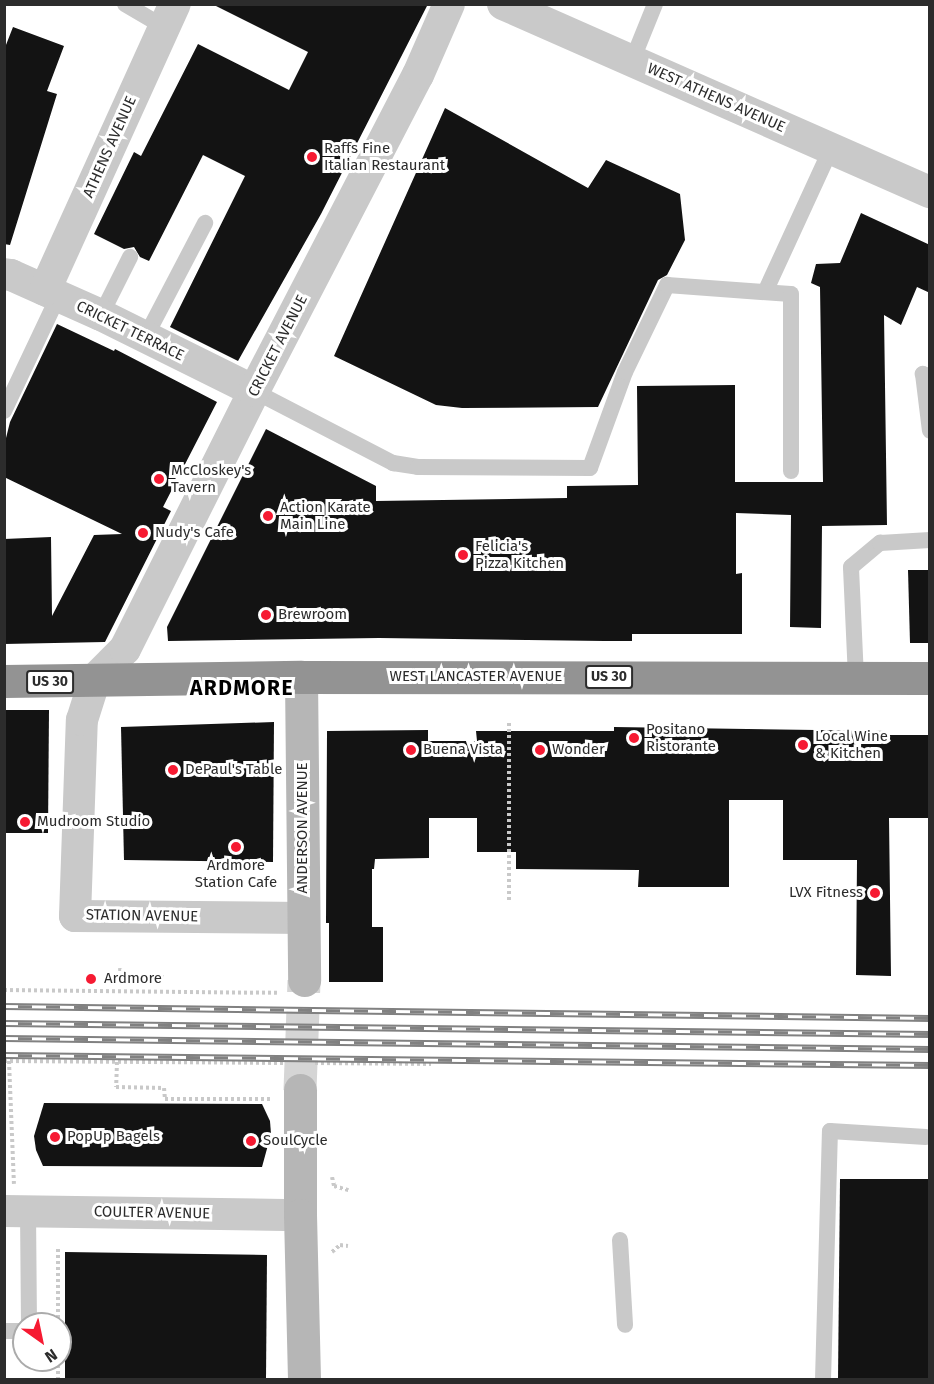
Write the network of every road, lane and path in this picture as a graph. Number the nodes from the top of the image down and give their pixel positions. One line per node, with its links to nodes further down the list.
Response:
1 (125, 4): 5 (lane)
2 (449, 4): 17 (street, CRICKET AVENUE)
3 (503, 4): 6 (street, WEST ATHENS AVENUE)
4 (655, 4): 6 (lane)
5 (170, 16): 13 (street, ATHENS AVENUE)
6 (632, 61): 7 (street, WEST ATHENS AVENUE)
7 (831, 149): 8 (street, WEST ATHENS AVENUE); 12 (lane)
8 (930, 192)
9 (205, 223): 15 (lane)
10 (130, 257): 14 (lane)
11 (4, 274): 13 (street, CRICKET TERRACE)
12 (766, 290): 17 (lane); 20 (lane)
13 (52, 294): 14 (street, CRICKET TERRACE); 18 (lane)
14 (101, 315): 15 (street, CRICKET TERRACE)
15 (145, 338): 17 (street, CRICKET TERRACE)
16 (930, 377): 19 (lane)
17 (254, 391): 25 (street, CRICKET AVENUE)
18 (4, 411)
19 (930, 430)
20 (791, 471)
21 (930, 540): 23 (lane)
22 (301, 677): 23 (highway, WEST LANCASTER AVENUE / US 30); 25 (highway, WEST LANCASTER AVENUE / US 30); 29 (street, ANDERSON AVENUE)
23 (855, 678): 24 (highway, WEST LANCASTER AVENUE / US 30)
24 (930, 678)
25 (95, 679): 26 (highway, US 30); 29 (street, STATION AVENUE)
26 (4, 681)
27 (509, 723): 28 (path)
28 (509, 903)
29 (303, 918): 32 (street, ANDERSON AVENUE)
30 (120, 968): 31 (path)
31 (164, 977)
32 (294, 986): 33 (path)
33 (4, 990)
34 (7, 1061): 35 (path); 41 (path)
35 (117, 1062): 37 (path); 37 (path)
36 (431, 1064): 37 (path)
37 (300, 1079): 42 (street)
38 (926, 1137): 51 (lane)
39 (331, 1173): 40 (path)
40 (348, 1190)
41 (16, 1211): 42 (street, COULTER AVENUE); 47 (lane)
42 (300, 1215): 50 (street)
43 (620, 1240): 49 (lane)
44 (348, 1246): 46 (path)
45 (58, 1247): 48 (path)
46 (332, 1252)
47 (28, 1312)
48 (58, 1312)
49 (625, 1325)
50 (304, 1380)
51 (823, 1380)

